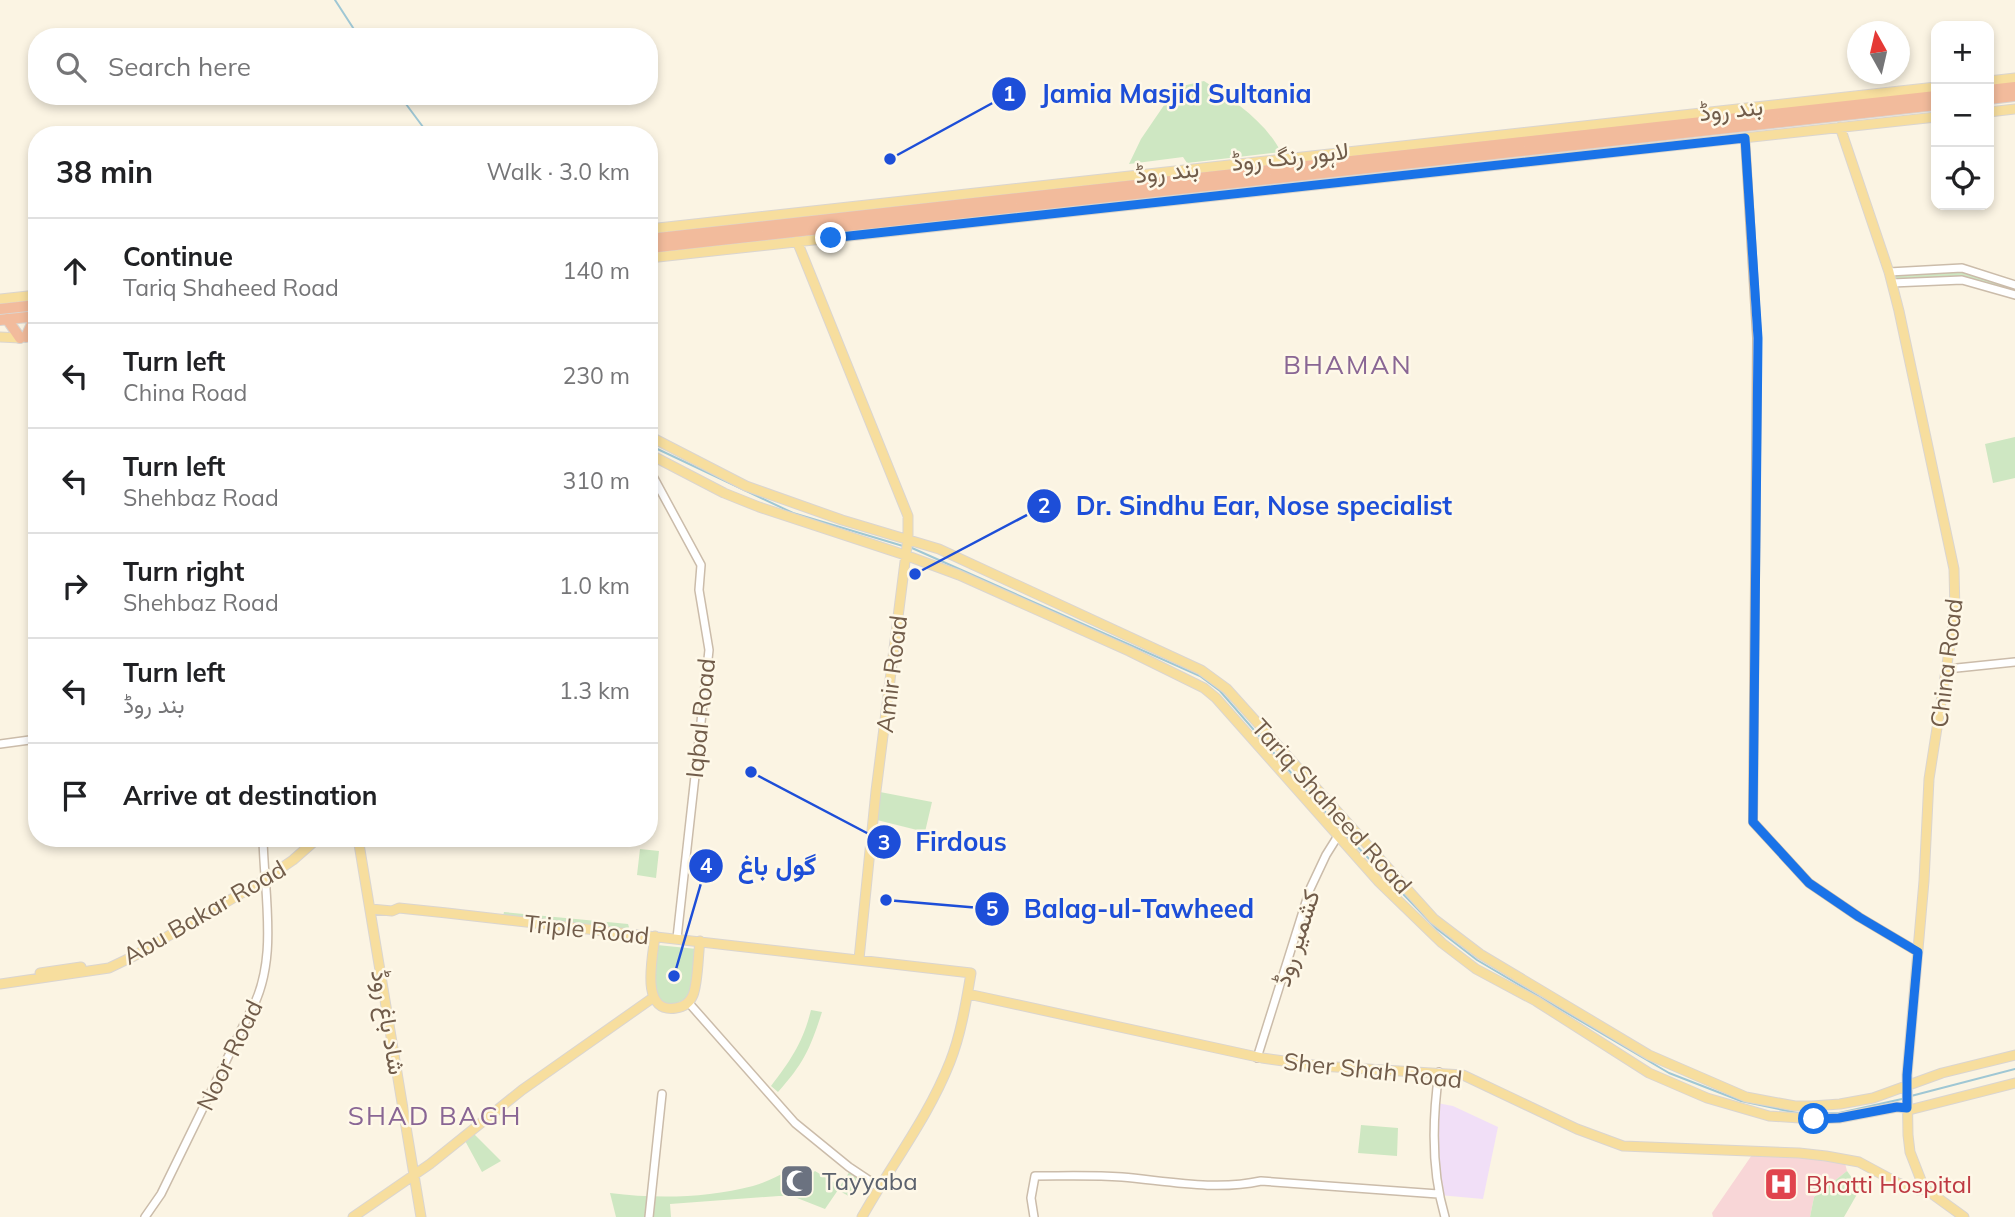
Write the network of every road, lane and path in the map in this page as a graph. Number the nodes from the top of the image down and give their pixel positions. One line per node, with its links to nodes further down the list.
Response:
1 (2015, 78): 2 (main road)
2 (1994, 80)
3 (2015, 87): 5 (highway)
4 (1931, 88): 15 (main road, بند روڈ)
5 (1994, 89)
6 (2015, 96): 8 (highway)
7 (1931, 97): 16 (highway, لاہور رنگ روڈ)
8 (1994, 98)
9 (1931, 106): 18 (highway, لاہور رنگ روڈ)
10 (2015, 109): 11 (main road)
11 (1994, 111)
12 (1931, 118): 13 (main road, بند روڈ)
13 (1840, 127): 14 (main road, بند روڈ); 20 (main road, China Road)
14 (1745, 138): 17 (main road, بند روڈ); 52 (street)
15 (658, 228)
16 (658, 238)
17 (797, 241): 19 (main road, بند روڈ); 35 (main road, Amir Road)
18 (658, 247)
19 (658, 257)
20 (1889, 272): 21 (main road, China Road); 22 (street)
21 (1892, 283): 23 (street); 38 (main road, China Road)
22 (2015, 285)
23 (2015, 295)
24 (28, 296): 25 (main road)
25 (0, 299)
26 (28, 306): 27 (highway)
27 (0, 309)
28 (28, 317): 29 (highway)
29 (3, 320): 30 (highway)
30 (28, 336): 31 (main road)
31 (0, 337)
32 (658, 441): 35 (main road, Tariq Shaheed Road)
33 (658, 459): 36 (main road, Tariq Shaheed Road)
34 (658, 486): 50 (street, Iqbal Road)
35 (907, 540): 36 (main road, Amir Road); 41 (main road, Tariq Shaheed Road)
36 (905, 554): 42 (main road, Tariq Shaheed Road); 53 (main road, Amir Road)
37 (2015, 663): 38 (street)
38 (1947, 669): 52 (main road, China Road)
39 (28, 740): 40 (street)
40 (0, 744)
41 (1346, 823): 42 (street, کشمیر روڈ); 63 (main road, Tariq Shaheed Road)
42 (1339, 833): 60 (street, کشمیر روڈ); 65 (main road, Tariq Shaheed Road)
43 (263, 847): 47 (street, Noor Road)
44 (302, 847): 47 (main road, Abu Bakar Road)
45 (308, 847): 47 (main road, Abu Bakar Road)
46 (360, 847): 48 (main road, شاد باغ روڈ)
47 (264, 878): 54 (main road, Abu Bakar Road); 55 (main road, Abu Bakar Road); 70 (street, Noor Road)
48 (371, 909): 49 (main road, Triple Road); 66 (main road, شاد باغ روڈ)
49 (655, 936): 50 (main road, Triple Road); 57 (main road)
50 (677, 938): 51 (main road, Triple Road)
51 (700, 941): 53 (main road, Triple Road); 58 (main road)
52 (1918, 952): 63 (main road, China Road)
53 (859, 959): 56 (main road, Triple Road)
54 (0, 979)
55 (0, 984)
56 (968, 994): 60 (main road, Sher Shah Road); 67 (main road)
57 (654, 998): 58 (main road); 66 (main road)
58 (688, 1002): 67 (street)
59 (2015, 1055): 63 (main road, Tariq Shaheed Road)
60 (1257, 1058): 61 (main road, Sher Shah Road)
61 (1438, 1072): 68 (main road, Sher Shah Road); 69 (street)
62 (2015, 1083): 65 (main road, Tariq Shaheed Road)
63 (1907, 1089): 65 (main road, China Road)
64 (662, 1094): 73 (street)
65 (1907, 1105): 68 (main road)
66 (415, 1174): 71 (main road); 72 (main road, شاد باغ روڈ)
67 (879, 1187): 74 (main road)
68 (1924, 1188): 77 (main road, Sher Shah Road)
69 (1438, 1194): 75 (street); 76 (street)
70 (145, 1217)
71 (352, 1217)
72 (421, 1217)
73 (649, 1217)
74 (862, 1217)
75 (1034, 1217)
76 (1445, 1217)
77 (1964, 1217)

